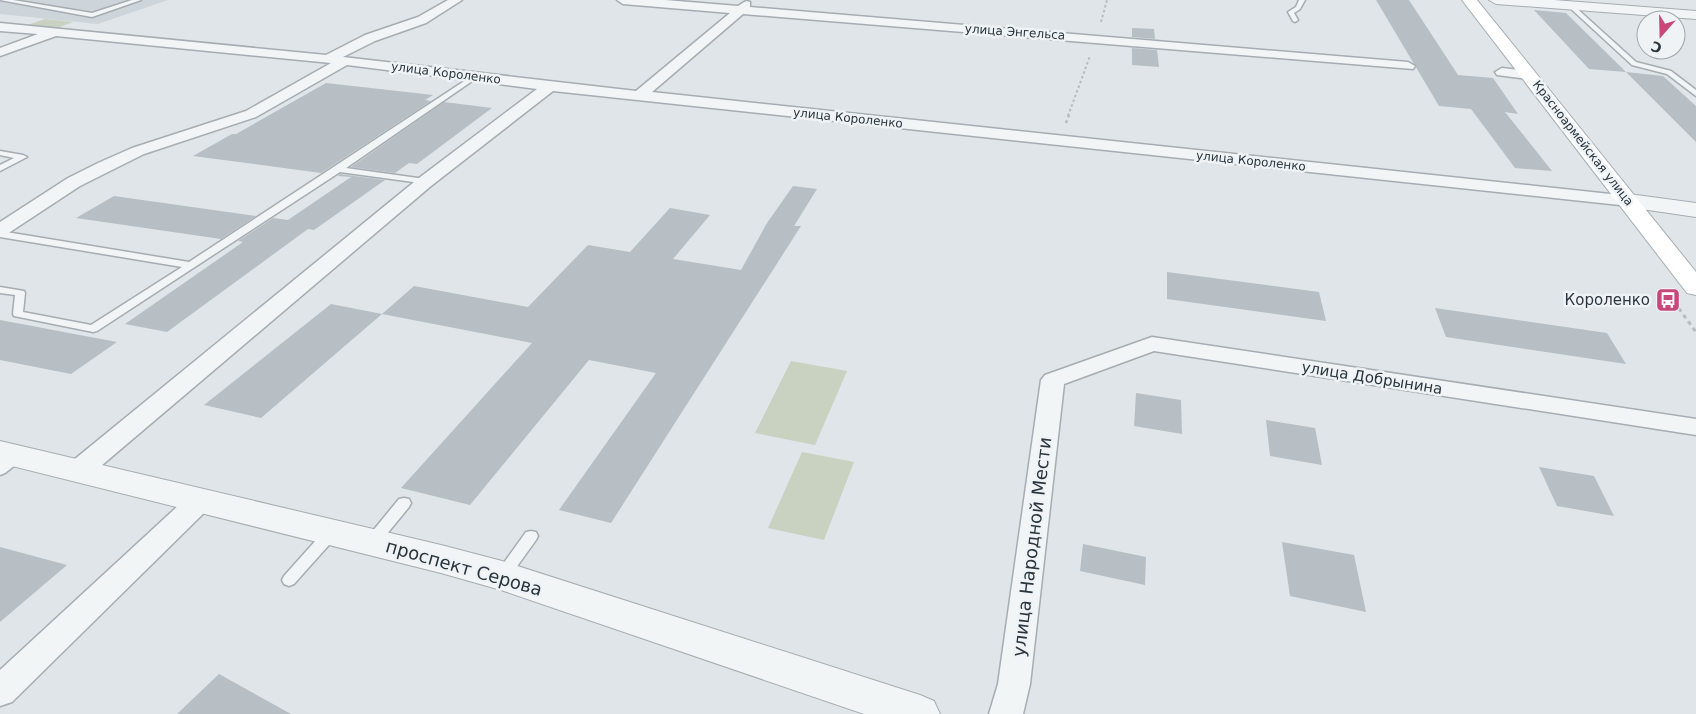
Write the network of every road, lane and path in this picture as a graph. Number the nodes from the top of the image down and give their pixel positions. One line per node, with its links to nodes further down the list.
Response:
1 (2, 0): 2 (lane)
2 (138, 0)
3 (456, 0): 18 (street)
4 (623, 0): 11 (street, улица Энгельса)
5 (752, 0): 11 (street)
6 (1107, 0): 16 (path)
7 (1302, 0): 13 (lane)
8 (1469, 0): 22 (main road, Красноармейская улица)
9 (1496, 0): 10 (street)
10 (1572, 6): 12 (street); 25 (lane)
11 (740, 11): 16 (street, улица Энгельса); 26 (street)
12 (1696, 15)
13 (1295, 20)
14 (0, 27): 15 (street, улица Короленко)
15 (55, 32): 17 (street); 18 (street, улица Короленко)
16 (1096, 39): 20 (street, улица Энгельса); 27 (path)
17 (0, 52)
18 (328, 59): 19 (street, улица Короленко)
19 (345, 61): 23 (street, улица Короленко); 34 (street)
20 (1408, 66)
21 (1502, 72): 22 (street)
22 (1529, 75): 32 (main road, Красноармейская улица)
23 (474, 77): 24 (street, улица Короленко); 30 (lane)
24 (550, 86): 26 (street, улица Короленко); 31 (street)
25 (1696, 94)
26 (640, 95): 27 (street, улица Короленко)
27 (1060, 140): 32 (street, улица Короленко)
28 (0, 153): 29 (lane)
29 (0, 168)
30 (338, 170): 31 (lane); 36 (lane)
31 (425, 182): 42 (street)
32 (1629, 202): 33 (street, улица Короленко); 37 (main road, Красноармейская улица)
33 (1696, 210)
34 (0, 230)
35 (0, 234): 36 (lane)
36 (190, 265): 38 (lane)
37 (1696, 288)
38 (0, 290)
39 (1053, 380): 40 (street, улица Добрынина); 52 (street, улица Народной Мести)
40 (1696, 427)
41 (6, 459): 42 (street, проспект Серова)
42 (79, 470): 43 (street, проспект Серова)
43 (200, 500): 45 (street, проспект Серова); 50 (street)
44 (404, 503): 47 (lane)
45 (332, 532): 47 (street, проспект Серова); 49 (lane)
46 (531, 536): 48 (lane)
47 (372, 542): 48 (street, проспект Серова)
48 (502, 576): 51 (street, проспект Серова)
49 (289, 580)
50 (0, 691)
51 (920, 714)
52 (1006, 714)

